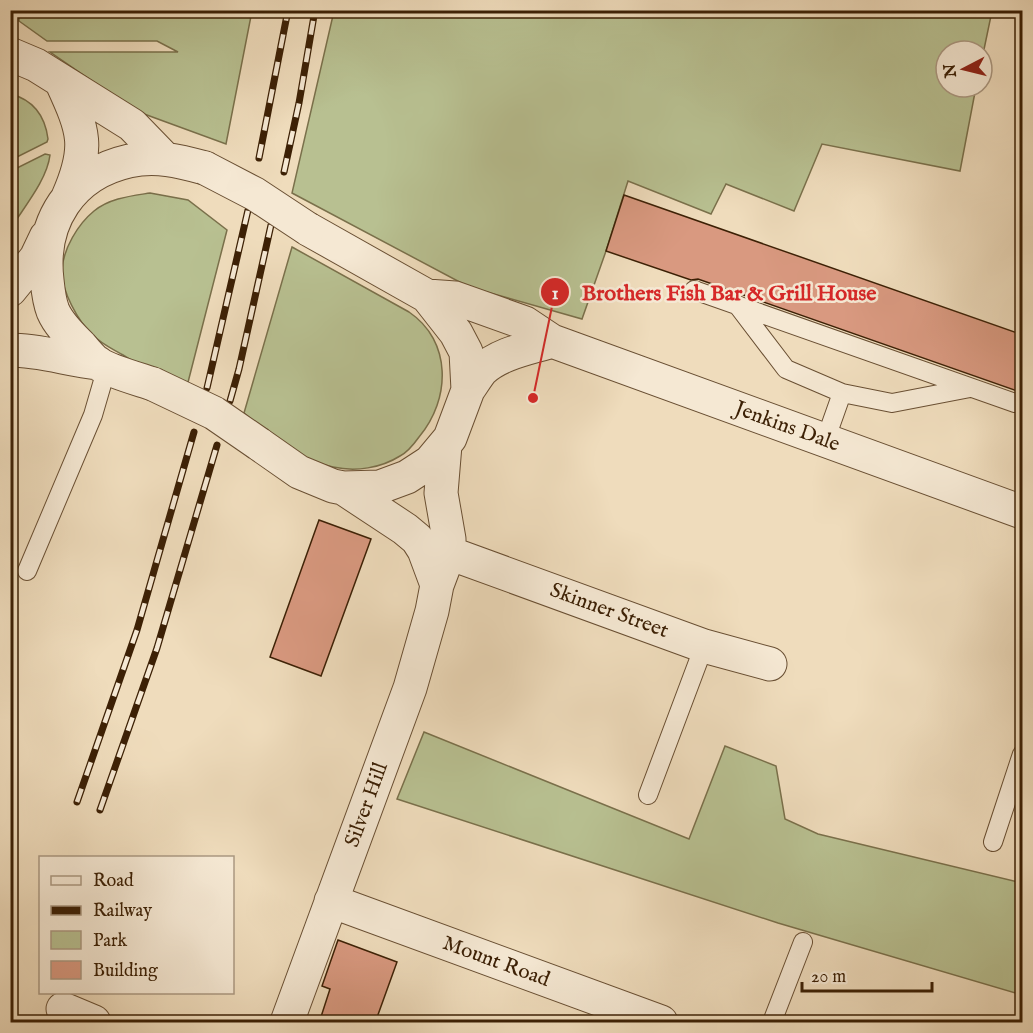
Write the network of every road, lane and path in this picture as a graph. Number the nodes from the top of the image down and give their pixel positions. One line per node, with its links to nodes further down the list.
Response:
1 (10, 54): 2 (street)
2 (62, 83): 3 (street); 4 (street)
3 (164, 158): 4 (street); 8 (street, bridge)
4 (68, 197): 5 (street)
5 (49, 232): 6 (street); 12 (street)
6 (10, 290)
7 (694, 290): 9 (lane)
8 (427, 296): 10 (street, Jenkins Dale); 14 (street)
9 (738, 306): 13 (lane); 15 (lane)
10 (552, 341): 14 (street); 17 (street, Jenkins Dale)
11 (10, 350): 12 (street)
12 (103, 365): 19 (street, bridge); 22 (lane)
13 (972, 388): 15 (lane); 16 (lane)
14 (468, 390): 18 (street)
15 (842, 393): 17 (lane)
16 (1015, 403)
17 (825, 441): 20 (street, Jenkins Dale)
18 (445, 445): 19 (street); 21 (street, Silver Hill)
19 (343, 488): 23 (street)
20 (1023, 512)
21 (449, 553): 23 (street, Silver Hill); 24 (street, Skinner Street)
22 (27, 571)
23 (437, 585): 29 (street, Silver Hill)
24 (704, 646): 25 (street, Skinner Street); 27 (lane)
25 (770, 664)
26 (1023, 754): 28 (lane)
27 (648, 795)
28 (993, 842)
29 (331, 901): 33 (street, Silver Hill); 34 (street, Mount Road)
30 (802, 942): 35 (lane)
31 (63, 1009): 32 (street)
32 (94, 1023)
33 (287, 1023)
34 (662, 1023)
35 (772, 1023)

